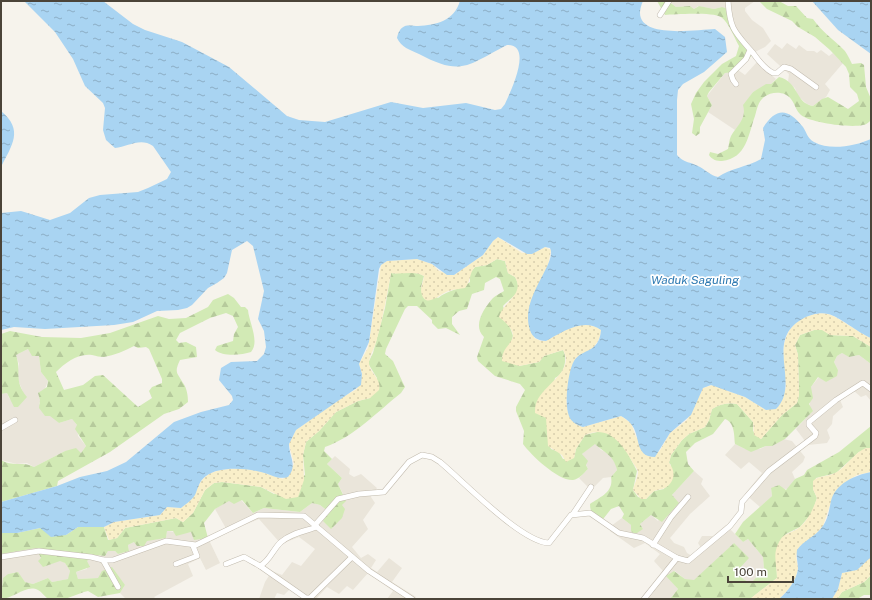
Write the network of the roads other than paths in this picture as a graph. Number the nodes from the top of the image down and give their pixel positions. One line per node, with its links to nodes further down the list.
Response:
1 (669, 1): 3 (street)
2 (728, 1): 4 (street)
3 (660, 15)
4 (750, 50): 5 (street); 6 (street)
5 (736, 84)
6 (816, 88)
7 (871, 389): 18 (street)
8 (15, 420): 9 (street)
9 (1, 428)
10 (591, 487): 12 (street)
11 (688, 497): 14 (street)
12 (573, 514): 13 (street); 14 (street)
13 (316, 526): 15 (street); 17 (street); 22 (street)
14 (653, 545): 18 (street)
15 (193, 546): 19 (street); 20 (street)
16 (1, 557): 19 (street)
17 (352, 557): 22 (street); 24 (street)
18 (678, 558): 25 (street)
19 (102, 560): 23 (street)
20 (176, 564)
21 (226, 564): 22 (street)
22 (260, 566)
23 (118, 587)
24 (412, 599)
25 (644, 599)

